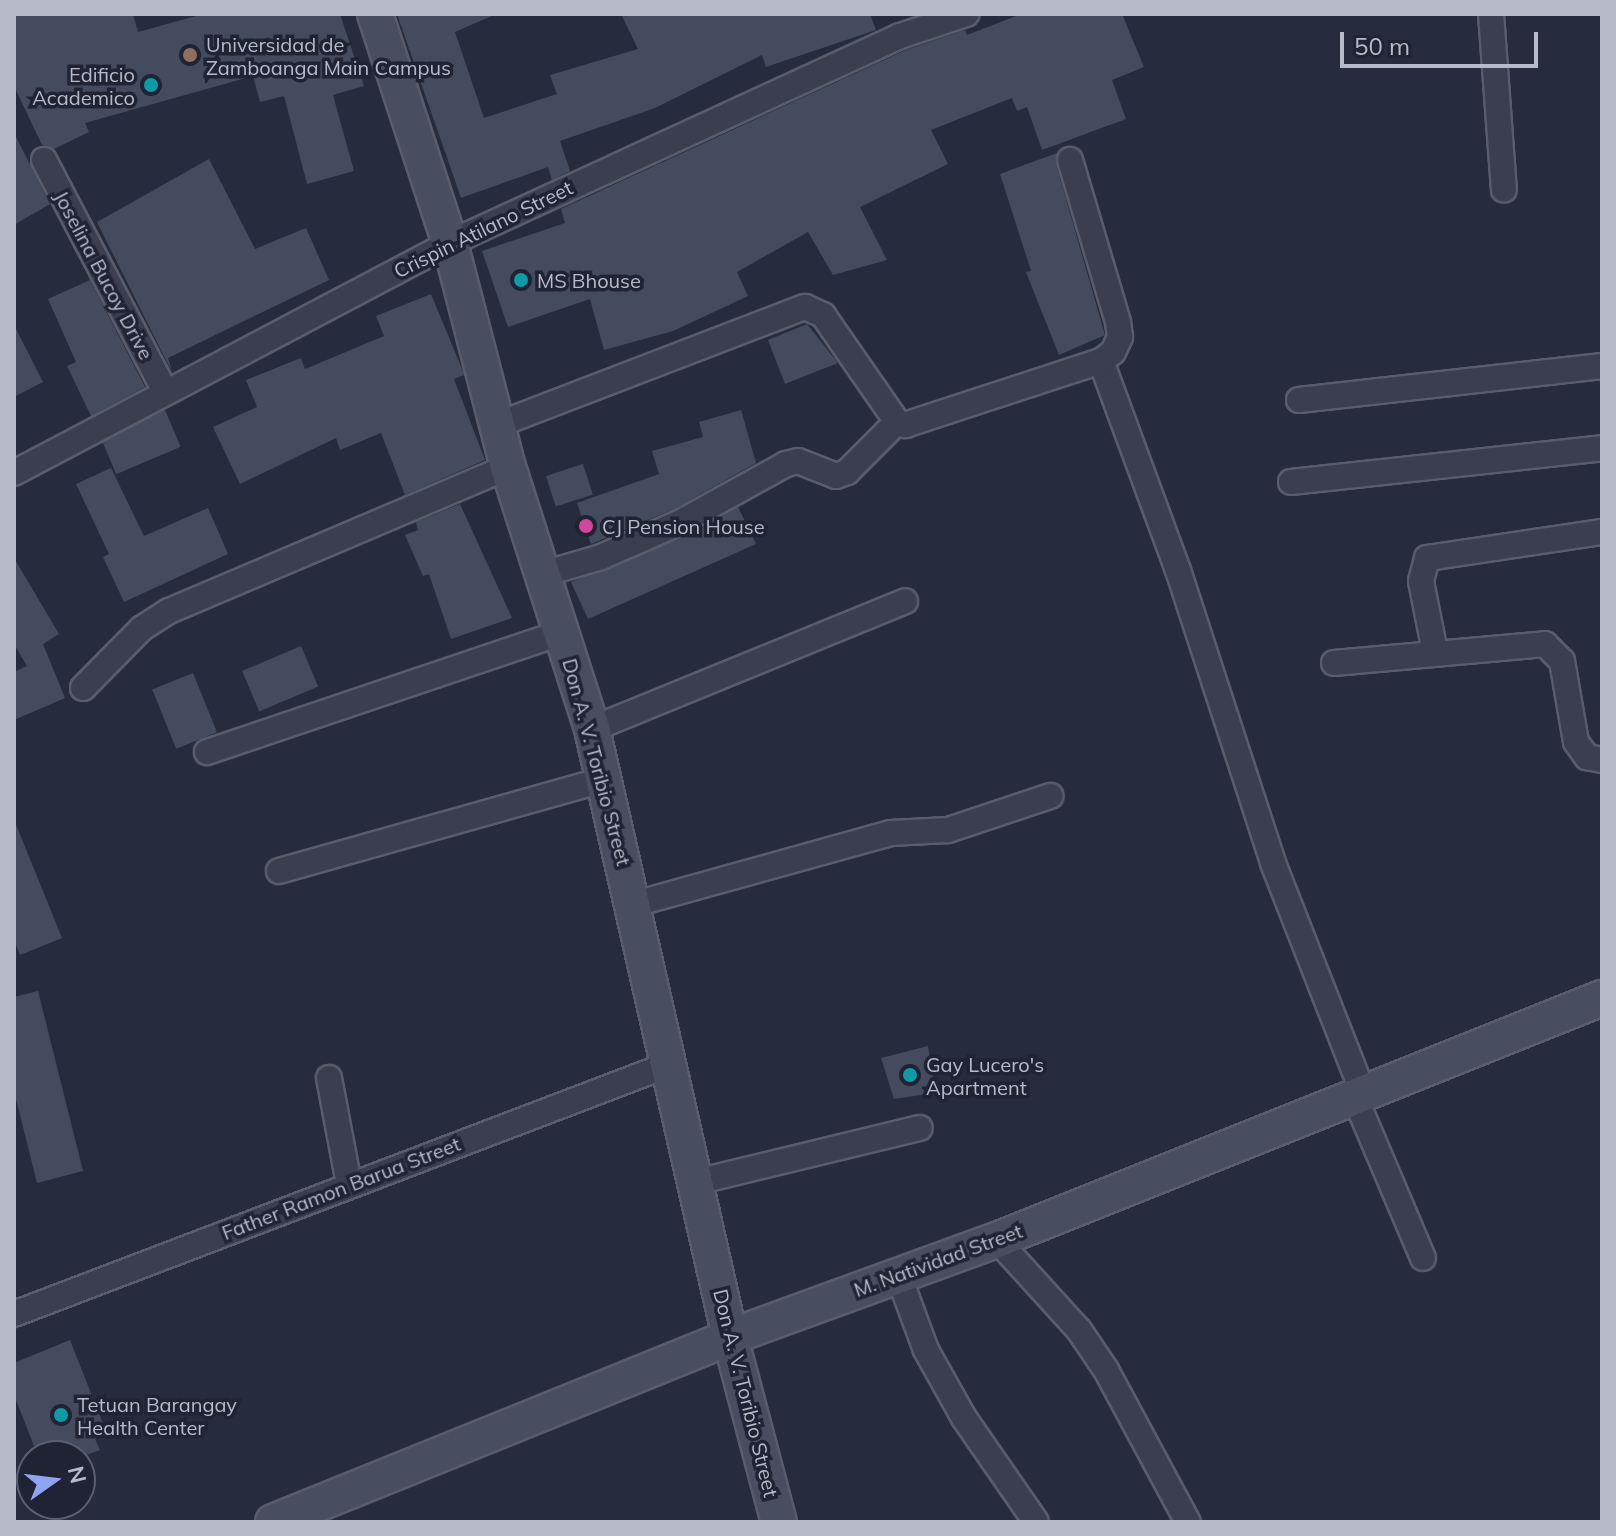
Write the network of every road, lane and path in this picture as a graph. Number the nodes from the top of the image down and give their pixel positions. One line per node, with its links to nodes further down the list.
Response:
1 (375, 14): 8 (street, Don A. V. Toribio Street)
2 (966, 14): 4 (street, Crispin Atilano Street)
3 (1491, 14): 7 (street)
4 (897, 25): 8 (street, Crispin Atilano Street)
5 (44, 160): 11 (street, Joselina Bucoy Drive)
6 (1070, 160): 9 (street)
7 (1504, 190)
8 (450, 243): 11 (street, Crispin Atilano Street); 14 (street, Don A. V. Toribio Street)
9 (1101, 361): 13 (street); 36 (street)
10 (1602, 366): 12 (street)
11 (164, 390): 17 (street, Crispin Atilano Street)
12 (1299, 400)
13 (897, 422): 14 (street); 20 (street)
14 (497, 425): 16 (street, Don A. V. Toribio Street)
15 (1602, 448): 18 (street)
16 (508, 467): 20 (street, Don A. V. Toribio Street); 25 (street)
17 (14, 473)
18 (1291, 482)
19 (1602, 532): 23 (street)
20 (543, 574): 22 (street, Don A. V. Toribio Street)
21 (905, 601): 26 (street)
22 (561, 633): 26 (street, Don A. V. Toribio Street); 27 (street)
23 (1435, 652): 24 (street); 28 (street)
24 (1334, 663)
25 (83, 688)
26 (592, 729): 29 (street, Don A. V. Toribio Street)
27 (207, 752)
28 (1602, 760)
29 (603, 780): 31 (street); 32 (street, Don A. V. Toribio Street)
30 (1050, 796): 32 (street)
31 (279, 871)
32 (635, 904): 34 (street, Don A. V. Toribio Street)
33 (1602, 998): 36 (street, M. Natividad Street)
34 (670, 1064): 38 (street, Don A. V. Toribio Street); 39 (street, Father Ramon Barua Street)
35 (329, 1078): 39 (street)
36 (1358, 1092): 40 (street, M. Natividad Street); 41 (street)
37 (920, 1128): 38 (street)
38 (696, 1182): 44 (street, Don A. V. Toribio Street)
39 (349, 1184): 43 (street, Father Ramon Barua Street)
40 (997, 1240): 42 (street, M. Natividad Street); 48 (street)
41 (1423, 1258)
42 (898, 1274): 44 (street, M. Natividad Street); 47 (street)
43 (14, 1314)
44 (730, 1337): 45 (street, M. Natividad Street); 46 (street, Don A. V. Toribio Street)
45 (273, 1522)
46 (779, 1522)
47 (1036, 1522)
48 (1188, 1522)

